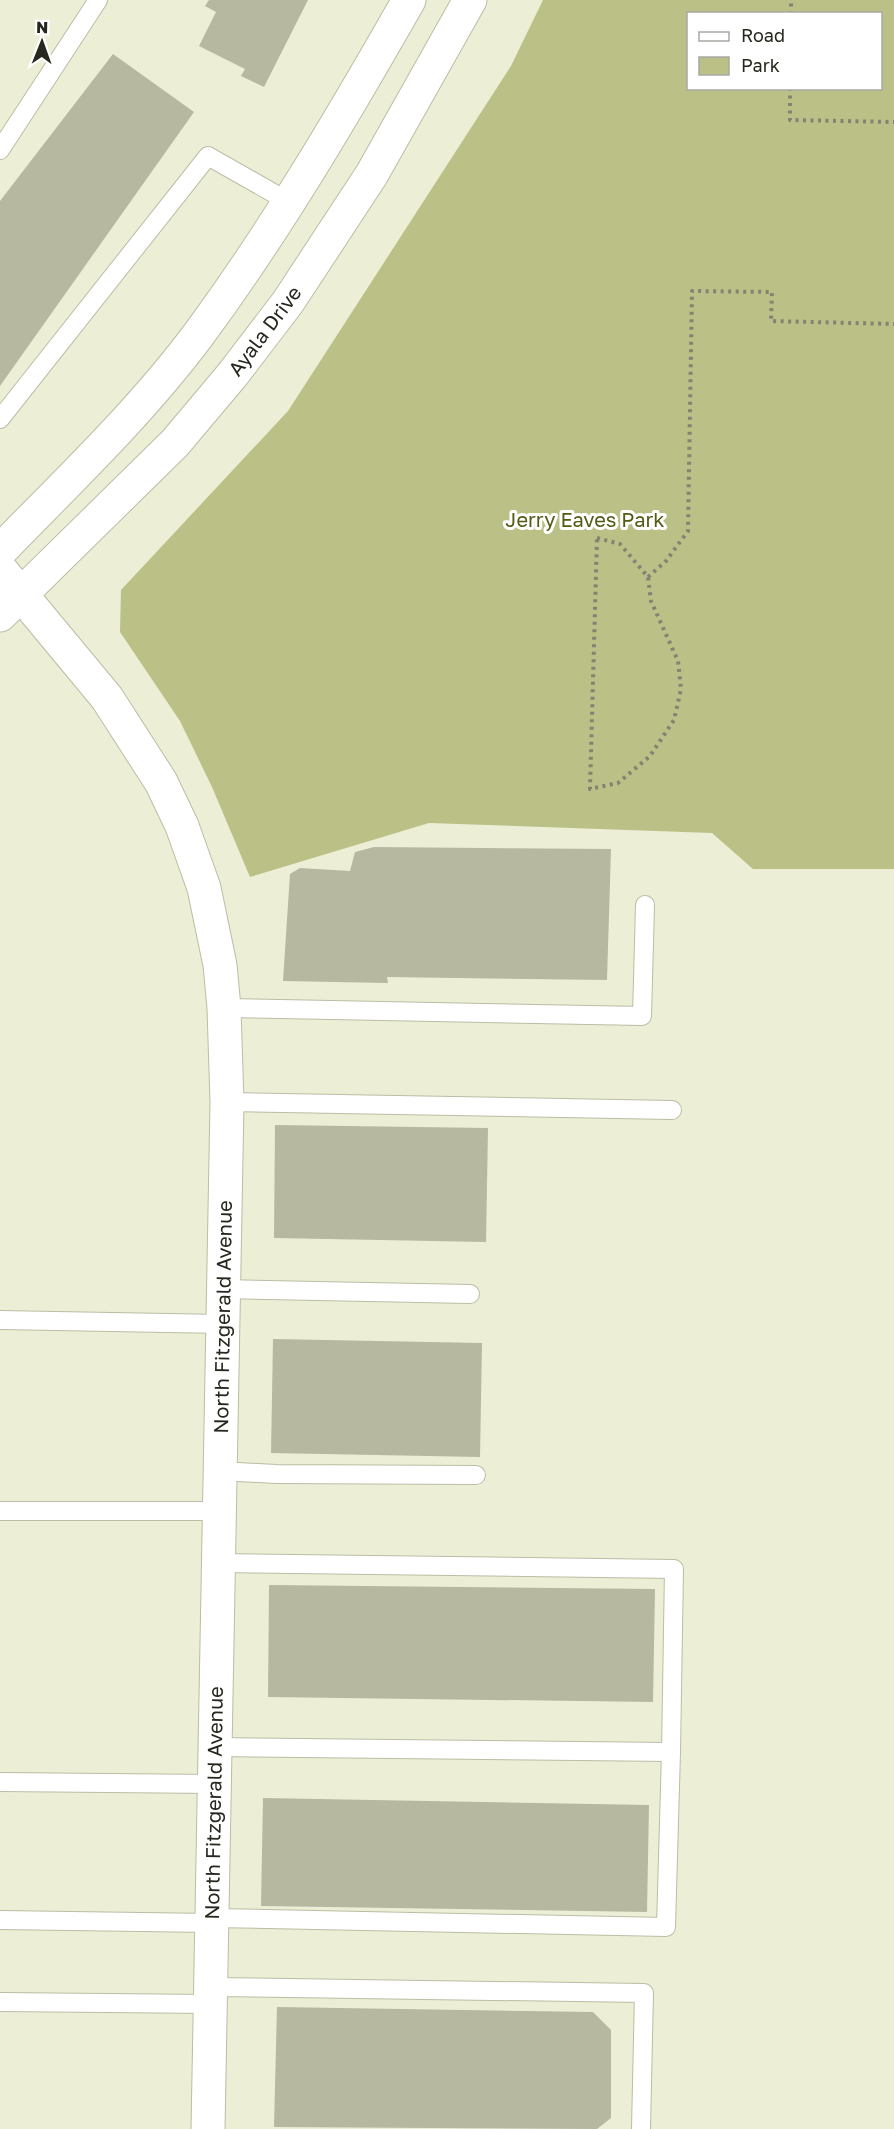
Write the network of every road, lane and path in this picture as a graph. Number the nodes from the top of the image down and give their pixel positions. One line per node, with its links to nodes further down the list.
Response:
1 (98, 0): 6 (lane)
2 (410, 0): 7 (street)
3 (470, 0): 13 (street, Ayala Drive)
4 (790, 90): 5 (path)
5 (894, 122)
6 (0, 150)
7 (289, 202): 9 (lane); 10 (street)
8 (894, 324): 12 (path)
9 (0, 419)
10 (0, 551)
11 (0, 569): 13 (street, North Fitzgerald Avenue)
12 (648, 578): 12 (path)
13 (11, 605): 15 (street, North Fitzgerald Avenue)
14 (645, 905): 15 (lane)
15 (225, 1008): 16 (street, North Fitzgerald Avenue)
16 (227, 1102): 17 (lane); 18 (street, North Fitzgerald Avenue)
17 (672, 1110)
18 (223, 1289): 19 (lane); 21 (street, North Fitzgerald Avenue)
19 (470, 1294)
20 (0, 1320): 21 (lane)
21 (223, 1324): 22 (street, North Fitzgerald Avenue)
22 (220, 1471): 23 (lane); 24 (street, North Fitzgerald Avenue)
23 (476, 1475)
24 (219, 1510): 25 (lane); 26 (street, North Fitzgerald Avenue)
25 (0, 1511)
26 (218, 1563): 27 (street, North Fitzgerald Avenue); 28 (lane)
27 (215, 1747): 28 (lane); 30 (street, North Fitzgerald Avenue)
28 (671, 1752): 32 (lane)
29 (0, 1782): 30 (lane)
30 (214, 1784): 32 (street, North Fitzgerald Avenue)
31 (0, 1920): 32 (lane)
32 (212, 1921): 33 (street, North Fitzgerald Avenue)
33 (211, 1996): 34 (lane); 35 (street, North Fitzgerald Avenue); 36 (lane)
34 (0, 2002)
35 (208, 2129)
36 (641, 2129)

